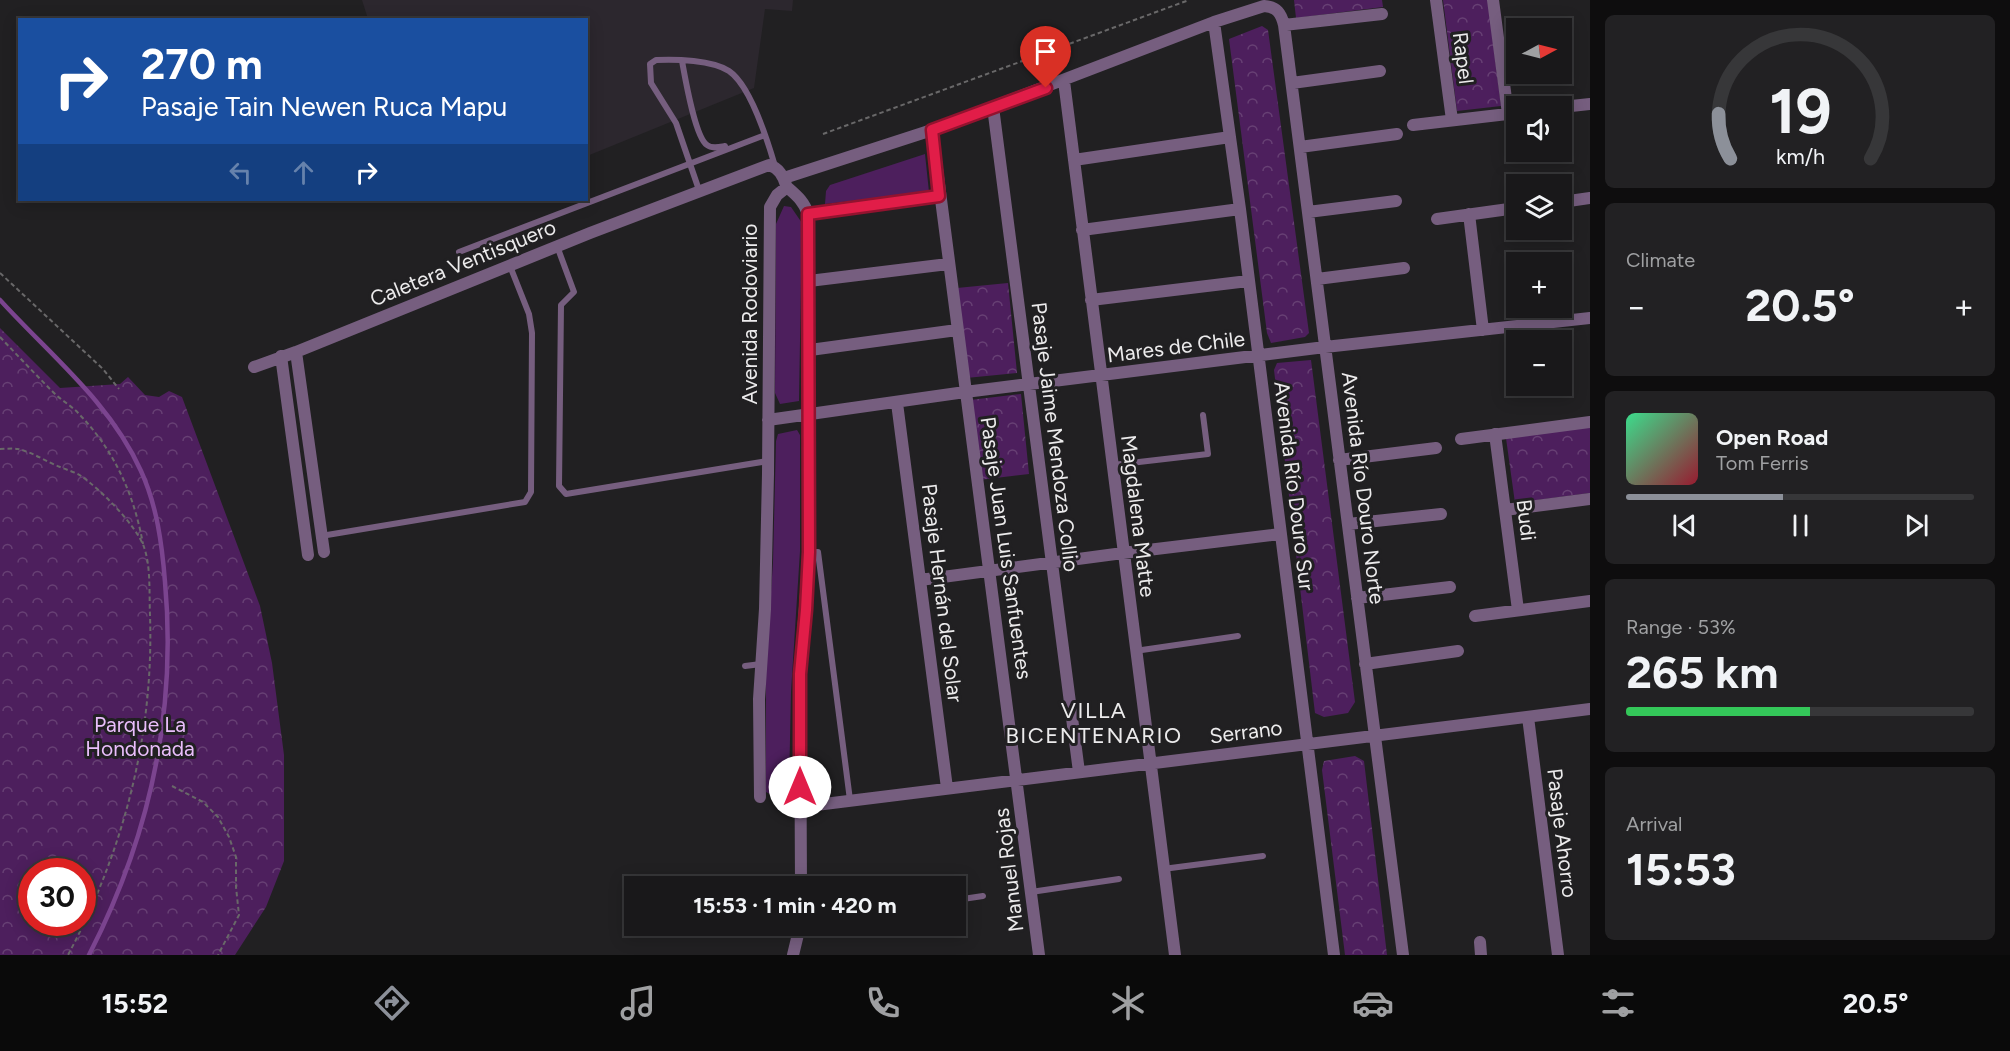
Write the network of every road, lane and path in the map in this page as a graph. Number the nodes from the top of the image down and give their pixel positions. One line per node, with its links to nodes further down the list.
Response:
1 (1189, 0): 19 (path)
2 (1436, 0): 16 (street, Rapel)
3 (1493, 0): 11 (street)
4 (1382, 14): 6 (street)
5 (1214, 22): 6 (street); 9 (street); 22 (street, Avenida Río Douro Sur)
6 (1284, 26): 10 (street, Avenida Río Douro Norte)
7 (682, 61): 21 (lane); 23 (lane); 26 (lane)
8 (1380, 71): 10 (street)
9 (1064, 81): 14 (street); 25 (street, Magdalena Matte)
10 (1292, 83): 24 (street, Avenida Río Douro Norte)
11 (1509, 96)
12 (1590, 104): 13 (street)
13 (1572, 106)
14 (993, 107): 18 (street); 62 (street, Pasaje Jaime Mendoza Collio)
15 (1506, 114): 16 (street)
16 (1452, 120): 17 (street)
17 (1413, 125)
18 (932, 130): 28 (street); 30 (street, Pasaje Juan Luis Sanfuentes)
19 (823, 134)
20 (1397, 134): 24 (street)
21 (765, 135): 23 (lane); 27 (lane)
22 (1230, 137): 25 (street); 34 (street, Avenida Río Douro Sur)
23 (741, 144): 26 (lane)
24 (1300, 147): 36 (street, Avenida Río Douro Norte)
25 (1074, 160): 40 (street, Magdalena Matte)
26 (690, 163): 29 (lane); 42 (lane)
27 (776, 167): 28 (street); 29 (street, Caletera Ventisquero)
28 (785, 182): 37 (street); 68 (street, Avenida Rodoviario)
29 (700, 193): 41 (street, Caletera Ventisquero)
30 (939, 196): 37 (street); 43 (street, Pasaje Juan Luis Sanfuentes)
31 (1590, 198): 33 (street)
32 (1396, 201): 36 (street)
33 (1572, 201)
34 (1240, 209): 40 (street); 49 (street, Avenida Río Douro Sur)
35 (1506, 209): 38 (street)
36 (1308, 212): 47 (street, Avenida Río Douro Norte)
37 (808, 214): 48 (street)
38 (1469, 214): 39 (street); 53 (street)
39 (1437, 219)
40 (1082, 230): 50 (street, Magdalena Matte)
41 (557, 246): 44 (street, Caletera Ventisquero); 75 (lane)
42 (459, 252)
43 (948, 264): 48 (street); 52 (street, Pasaje Juan Luis Sanfuentes)
44 (510, 266): 57 (street, Caletera Ventisquero); 82 (lane)
45 (1404, 268): 47 (street)
46 (0, 273): 63 (path)
47 (1317, 279): 55 (street, Avenida Río Douro Norte)
48 (809, 281): 56 (street)
49 (1248, 281): 50 (street); 59 (street, Avenida Río Douro Sur)
50 (1091, 300): 61 (street, Magdalena Matte)
51 (1590, 318): 53 (street, Mares de Chile)
52 (957, 330): 56 (street); 64 (street, Pasaje Juan Luis Sanfuentes)
53 (1483, 330): 55 (street, Mares de Chile)
54 (0, 337): 84 (path)
55 (1325, 347): 59 (street, Mares de Chile); 74 (street, Avenida Río Douro Norte)
56 (810, 350): 66 (street)
57 (296, 352): 58 (street, Caletera Ventisquero); 82 (street)
58 (281, 356): 60 (street, Caletera Ventisquero); 83 (street)
59 (1257, 356): 61 (street, Mares de Chile); 81 (street, Avenida Río Douro Sur)
60 (254, 367)
61 (1100, 376): 62 (street, Mares de Chile); 76 (street, Magdalena Matte)
62 (1028, 385): 64 (street, Mares de Chile); 89 (street, Pasaje Jaime Mendoza Collio)
63 (119, 389)
64 (965, 393): 65 (street, Mares de Chile); 90 (street, Pasaje Juan Luis Sanfuentes)
65 (897, 403): 66 (street, Mares de Chile); 91 (street, Pasaje Hernán del Solar)
66 (810, 415): 68 (street, Mares de Chile); 86 (street)
67 (1203, 415): 76 (lane)
68 (768, 420): 75 (street, Avenida Rodoviario)
69 (1590, 422): 70 (street)
70 (1496, 434): 71 (street); 78 (street, Budi)
71 (1461, 439)
72 (1436, 448): 74 (street)
73 (0, 449): 84 (path)
74 (1340, 460): 80 (street, Avenida Río Douro Norte)
75 (768, 461): 100 (street, Avenida Rodoviario)
76 (1112, 465): 87 (street, Magdalena Matte)
77 (1590, 499): 78 (street)
78 (1505, 510): 95 (street, Budi)
79 (1441, 513): 80 (street)
80 (1348, 524): 93 (street, Avenida Río Douro Norte)
81 (1280, 534): 87 (street); 106 (street, Avenida Río Douro Sur)
82 (321, 536): 83 (street); 85 (street)
83 (306, 538): 88 (street)
84 (144, 548): 123 (path)
85 (324, 552)
86 (809, 552): 113 (lane); 114 (street)
87 (1123, 553): 89 (street); 98 (street, Magdalena Matte)
88 (308, 555)
89 (1052, 562): 90 (street); 108 (street, Pasaje Jaime Mendoza Collio)
90 (989, 571): 91 (street); 109 (street, Pasaje Juan Luis Sanfuentes)
91 (920, 580): 111 (street, Pasaje Hernán del Solar)
92 (1450, 587): 93 (street)
93 (1357, 598): 101 (street, Avenida Río Douro Norte)
94 (1590, 601): 95 (street)
95 (1518, 610): 96 (street)
96 (1475, 616)
97 (1238, 636): 98 (lane)
98 (1135, 651): 107 (street, Magdalena Matte)
99 (1458, 651): 101 (street)
100 (761, 664): 102 (lane); 112 (street, Avenida Rodoviario)
101 (1365, 664): 105 (street, Avenida Río Douro Norte)
102 (745, 666)
103 (1590, 709): 104 (street, Serrano)
104 (1527, 717): 105 (street, Serrano); 130 (street, Pasaje Ahorro)
105 (1374, 736): 106 (street, Serrano); 129 (street, Avenida Río Douro Norte)
106 (1306, 744): 107 (street, Serrano); 128 (street, Avenida Río Douro Sur)
107 (1150, 763): 108 (street, Serrano); 116 (street, Magdalena Matte)
108 (1080, 772): 109 (street, Serrano)
109 (1018, 780): 111 (street, Serrano); 119 (street, Manuel Rojas)
110 (172, 786): 124 (path)
111 (947, 788): 113 (street, Serrano)
112 (760, 797)
113 (850, 800): 114 (street, Serrano)
114 (800, 807): 117 (street)
115 (1263, 856): 116 (lane)
116 (1163, 869): 127 (street, Magdalena Matte)
117 (801, 876)
118 (1119, 879): 119 (lane)
119 (1031, 892): 126 (street, Manuel Rojas)
120 (983, 896): 121 (lane)
121 (966, 899)
122 (798, 936): 125 (street)
123 (68, 955)
124 (218, 955)
125 (793, 955)
126 (1039, 955)
127 (1175, 955)
128 (1334, 955)
129 (1403, 955)
130 (1558, 955)

